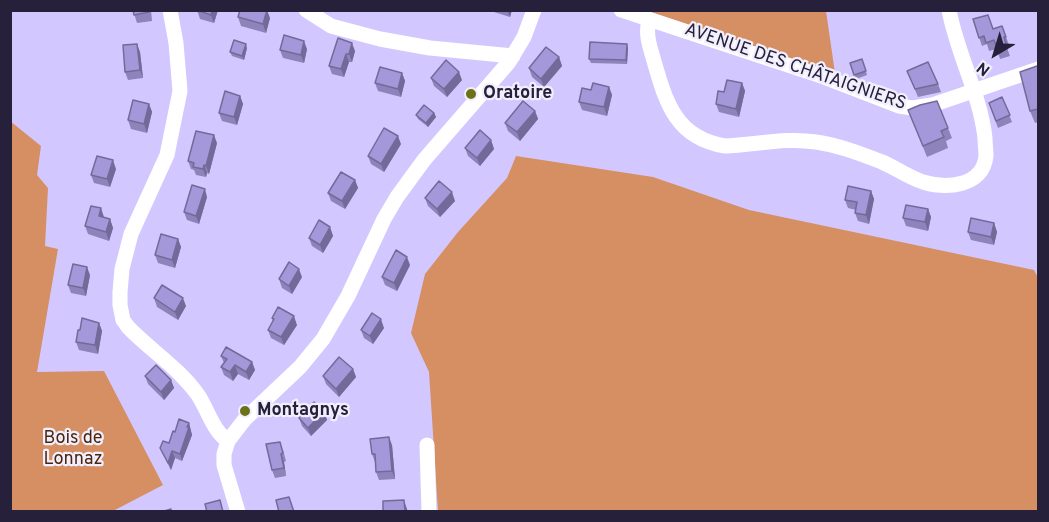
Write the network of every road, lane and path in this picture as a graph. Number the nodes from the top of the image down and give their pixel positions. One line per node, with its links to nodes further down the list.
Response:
1 (170, 10): 10 (street)
2 (306, 10): 7 (street)
3 (534, 10): 7 (street)
4 (621, 10): 6 (street, AVENUE DES CHÂTAIGNIERS)
5 (949, 10): 9 (street)
6 (649, 20): 9 (street, AVENUE DES CHÂTAIGNIERS); 9 (street)
7 (513, 56): 10 (street)
8 (1038, 69): 9 (street, AVENUE DES CHÂTAIGNIERS)
9 (975, 91)
10 (228, 441): 12 (street)
11 (427, 445): 13 (street)
12 (238, 512)
13 (429, 512)

